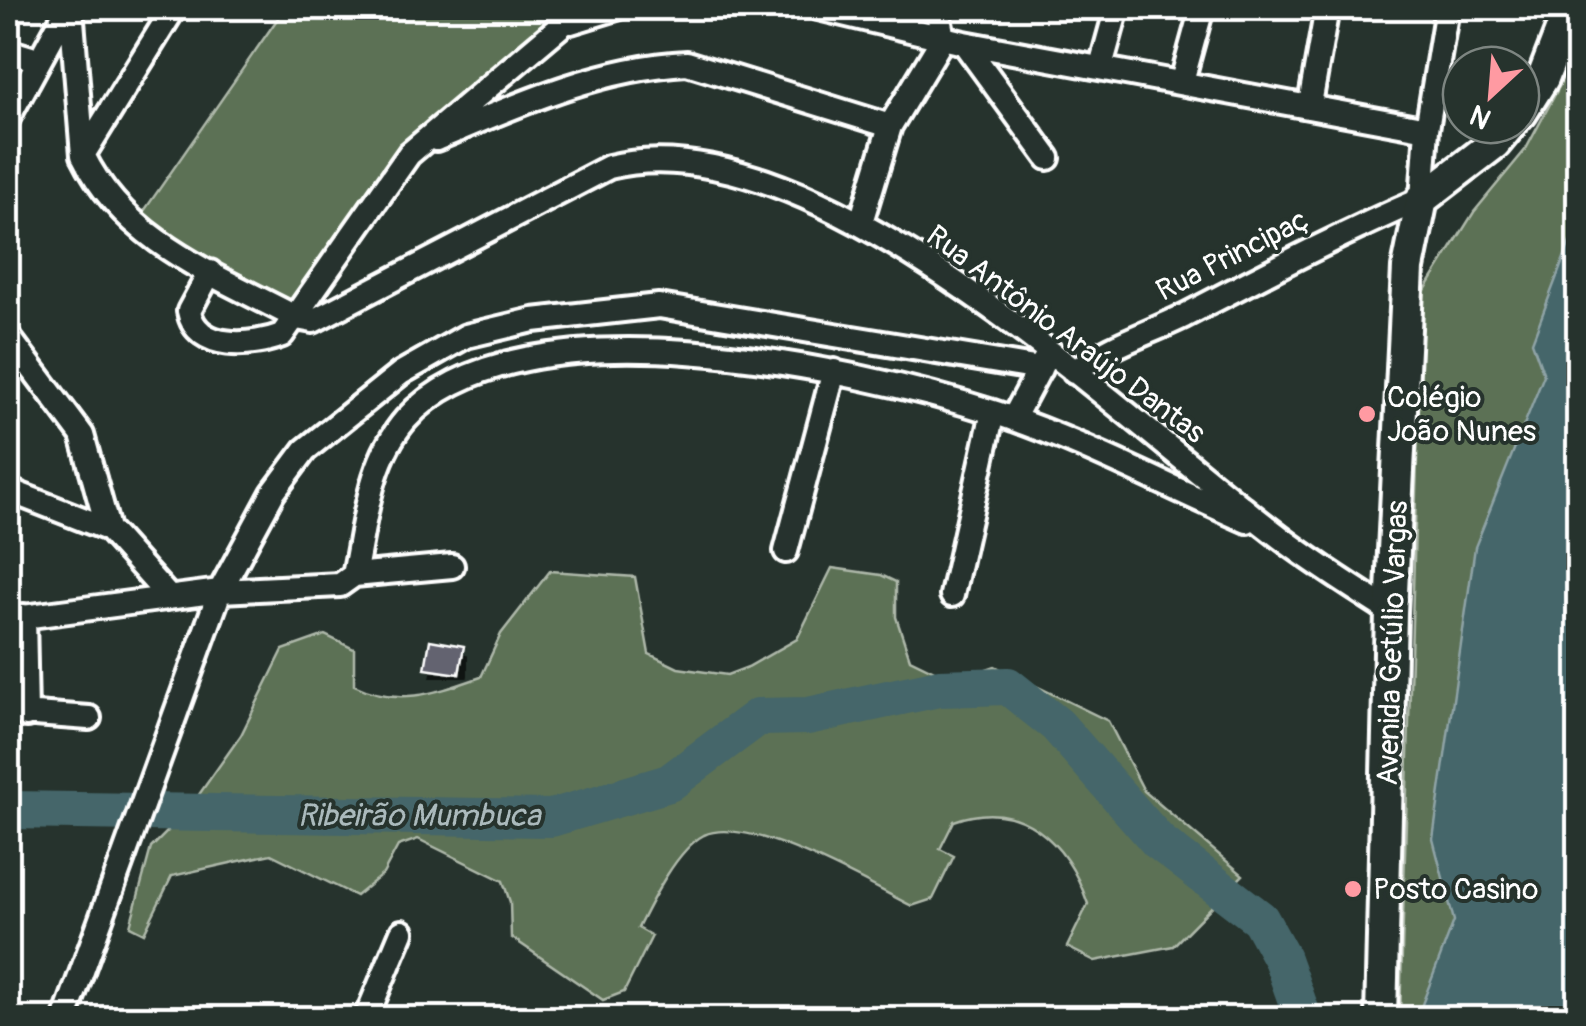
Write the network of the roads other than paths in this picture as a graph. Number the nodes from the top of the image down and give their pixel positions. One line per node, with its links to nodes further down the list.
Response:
1 (70, 8): 15 (street); 26 (street)
2 (174, 8): 26 (street)
3 (582, 8): 12 (street)
4 (617, 8): 12 (street)
5 (818, 8): 13 (street)
6 (937, 8): 13 (street)
7 (1117, 8): 16 (street)
8 (1202, 8): 18 (street)
9 (1328, 8): 19 (street)
10 (1447, 8): 22 (street)
11 (1570, 8): 17 (main road)
12 (563, 24): 25 (street)
13 (953, 41): 16 (street); 21 (street); 27 (street)
14 (8, 50): 15 (street)
15 (38, 60): 20 (street)
16 (1102, 66): 18 (street)
17 (1541, 81)
18 (1182, 82): 19 (street)
19 (1310, 104): 22 (street)
20 (8, 118)
21 (890, 126): 25 (street); 29 (street)
22 (1427, 129): 28 (street)
23 (1489, 145): 28 (main road, Avenida Getúlio Vargas)
24 (1494, 145): 30 (main road, Avenida Getúlio Vargas)
25 (415, 148): 32 (street)
26 (83, 156): 31 (street)
27 (1048, 158)
28 (1422, 199): 30 (main road, Avenida Getúlio Vargas); 36 (street, Rua Principaç)
29 (860, 222): 32 (street, Rua Antônio Araújo Dantas); 34 (street, Rua Antônio Araújo Dantas)
30 (1408, 268): 47 (main road, Avenida Getúlio Vargas)
31 (210, 272): 32 (street); 32 (street, Rua Antônio Araújo Dantas)
32 (296, 318)
33 (8, 336): 39 (street)
34 (1044, 362): 36 (street, Rua Antônio Araújo Dantas); 37 (street); 44 (street)
35 (834, 371): 37 (street); 41 (street); 43 (street)
36 (1074, 372): 40 (street, Rua Antônio Araújo Dantas)
37 (1003, 416): 40 (street); 45 (street)
38 (8, 490): 39 (street)
39 (108, 529): 46 (street)
40 (1275, 534): 47 (street, Rua Antônio Araújo Dantas)
41 (786, 551)
42 (452, 566): 43 (street)
43 (354, 575): 44 (street)
44 (220, 590): 46 (street); 52 (street)
45 (952, 595)
46 (168, 596): 48 (street)
47 (1391, 612): 54 (main road, Avenida Getúlio Vargas)
48 (16, 617): 49 (street)
49 (17, 713): 50 (street)
50 (89, 718)
51 (402, 932): 53 (street)
52 (66, 1018)
53 (366, 1018)
54 (1381, 1018)

